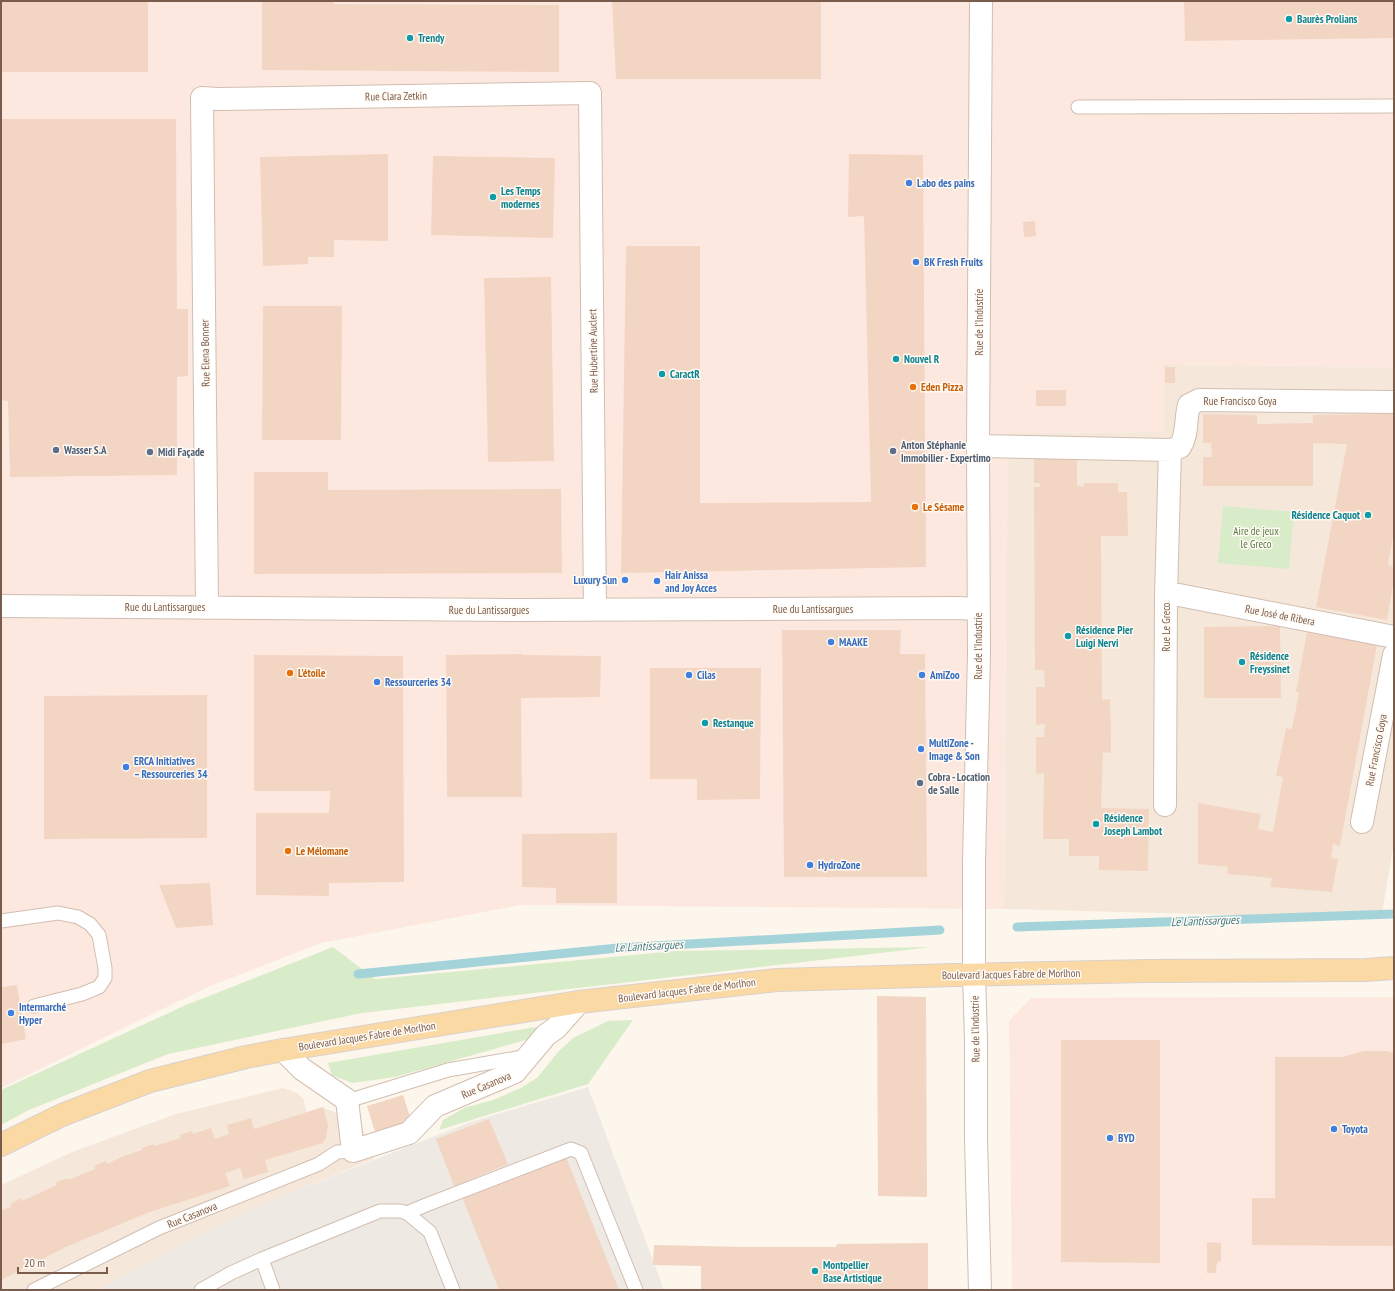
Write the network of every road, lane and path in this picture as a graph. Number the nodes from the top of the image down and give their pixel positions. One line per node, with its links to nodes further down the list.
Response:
1 (981, 1): 7 (street, Rue de l'Industrie)
2 (590, 93): 3 (street, Rue Clara Zetkin); 12 (street, Rue Hubertine Auclert)
3 (202, 98): 11 (street, Rue Elena Bonner)
4 (1394, 106): 5 (lane)
5 (1078, 107)
6 (1394, 402): 8 (street, Rue Francisco Goya)
7 (978, 446): 8 (street); 13 (street, Rue de l'Industrie)
8 (1170, 450): 9 (street, Rue Le Greco)
9 (1166, 595): 14 (street, Rue José de Ribera); 16 (street, Rue Le Greco)
10 (1, 606): 11 (street, Rue du Lantissargues)
11 (207, 608): 12 (street, Rue du Lantissargues)
12 (595, 609): 13 (street, Rue du Lantissargues)
13 (978, 609): 20 (street, Rue de l'Industrie)
14 (1394, 637)
15 (1394, 656): 17 (street, Rue Francisco Goya)
16 (1165, 805)
17 (1362, 822)
18 (1, 920): 22 (lane)
19 (1394, 968): 20 (main road, Boulevard Jacques Fabre de Morlhon)
20 (974, 975): 21 (main road, Boulevard Jacques Fabre de Morlhon); 35 (street, Rue de l'Industrie)
21 (579, 1002): 23 (main road, Boulevard Jacques Fabre de Morlhon); 24 (street, Rue Casanova)
22 (34, 1006)
23 (283, 1050): 25 (street); 26 (main road, Boulevard Jacques Fabre de Morlhon)
24 (529, 1056): 25 (lane); 27 (street, Rue Casanova)
25 (347, 1100): 27 (street)
26 (1, 1145)
27 (353, 1151): 30 (lane, Rue Casanova)
28 (407, 1213): 29 (lane); 33 (lane); 34 (lane)
29 (262, 1259): 31 (lane); 32 (lane)
30 (34, 1290)
31 (201, 1290)
32 (273, 1290)
33 (453, 1290)
34 (636, 1290)
35 (980, 1290)

